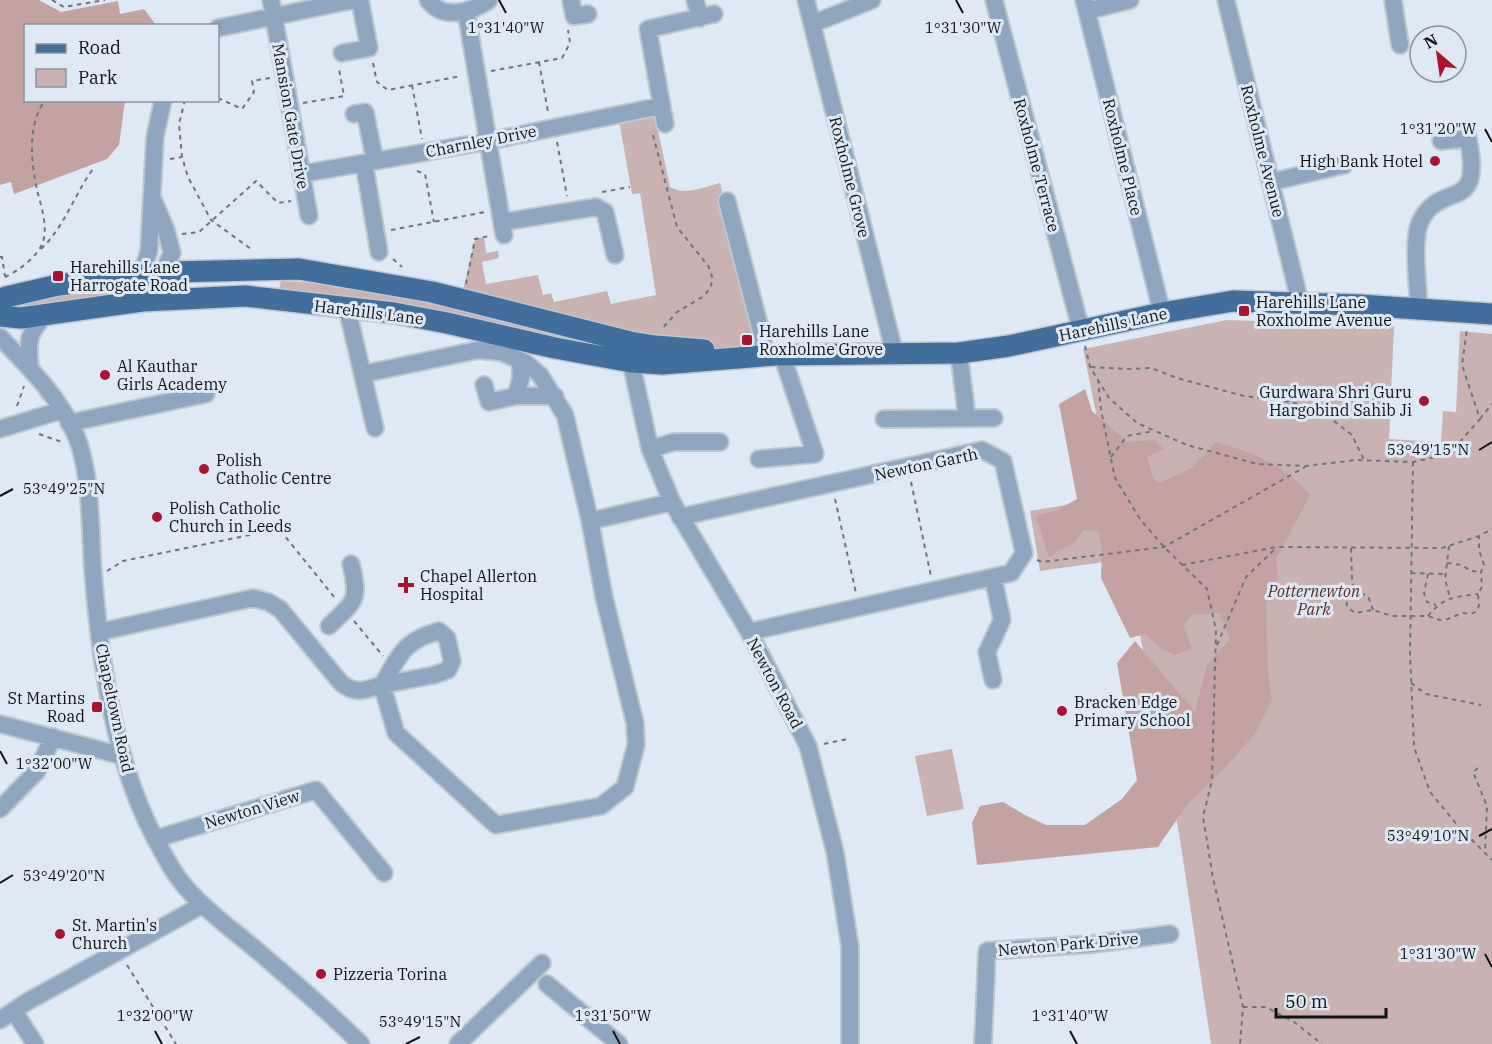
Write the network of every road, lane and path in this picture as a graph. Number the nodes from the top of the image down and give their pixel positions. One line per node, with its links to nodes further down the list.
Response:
1 (52, 0): 2 (path)
2 (105, 0)
3 (352, 0): 15 (street)
4 (360, 0): 20 (street)
5 (428, 0): 16 (street)
6 (489, 0): 16 (street)
7 (695, 0): 29 (street)
8 (806, 0): 17 (street, Roxholme Grove)
9 (872, 0): 17 (street)
10 (994, 0): 76 (street, Roxholme Terrace)
11 (1130, 0): 14 (street)
12 (1226, 0): 41 (street, Roxholme Avenue)
13 (1393, 0): 19 (street)
14 (1085, 5): 72 (street, Roxholme Place)
15 (272, 7): 18 (street); 22 (street, Mansion Gate Drive)
16 (466, 11): 33 (street)
17 (812, 24): 82 (street, Roxholme Grove)
18 (219, 28)
19 (1400, 45)
20 (341, 60): 28 (path)
21 (539, 62): 32 (path)
22 (284, 75): 24 (path); 28 (street, Mansion Gate Drive)
23 (412, 86): 35 (path)
24 (219, 98)
25 (44, 102): 56 (path)
26 (163, 102): 44 (street)
27 (184, 102): 49 (path)
28 (289, 105): 40 (street, Mansion Gate Drive)
29 (654, 107): 31 (street); 32 (street, Charnley Drive); 78 (path)
30 (354, 114): 36 (street)
31 (665, 124)
32 (553, 128): 33 (street, Charnley Drive); 46 (path)
33 (489, 141): 35 (street, Charnley Drive); 51 (street)
34 (1441, 141): 70 (street)
35 (424, 152): 36 (street, Charnley Drive)
36 (370, 162): 40 (street, Charnley Drive); 53 (street)
37 (1344, 165): 41 (street)
38 (93, 169): 56 (path)
39 (416, 170): 50 (path)
40 (301, 174): 45 (street, Mansion Gate Drive)
41 (1271, 182): 68 (street, Roxholme Avenue)
42 (630, 187): 43 (path)
43 (598, 193)
44 (153, 198): 52 (street); 55 (street)
45 (306, 198): 48 (street, Mansion Gate Drive); 49 (path)
46 (567, 199)
47 (727, 201): 81 (street)
48 (309, 216)
49 (211, 220): 52 (path); 54 (path)
50 (434, 222): 51 (path); 53 (path)
51 (502, 225): 58 (street); 64 (path)
52 (167, 235): 57 (street)
53 (378, 243): 59 (path)
54 (251, 249)
55 (149, 250): 61 (street); 63 (street)
56 (37, 253): 62 (path)
57 (172, 253): 60 (street); 61 (street)
58 (615, 255)
59 (402, 268)
60 (202, 272): 61 (main road, Harehills Lane); 79 (main road, Harehills Lane)
61 (162, 274): 63 (main road, Harehills Lane); 65 (main road); 67 (main road)
62 (5, 277)
63 (131, 278): 66 (main road, Harehills Lane)
64 (465, 287)
65 (245, 296): 67 (main road, Harehills Lane); 69 (main road, Harehills Lane)
66 (0, 301)
67 (142, 301): 74 (main road, Harehills Lane)
68 (1300, 302): 70 (main road, Harehills Lane); 72 (main road, Harehills Lane)
69 (347, 308): 79 (main road, Harehills Lane); 86 (street)
70 (1419, 309): 71 (main road, Harehills Lane)
71 (1469, 311): 73 (main road, Harehills Lane); 97 (path)
72 (1162, 313): 76 (main road, Harehills Lane)
73 (1492, 314)
74 (46, 315): 75 (main road, Harehills Lane); 85 (street)
75 (0, 316)
76 (1081, 330): 80 (main road, Harehills Lane); 84 (path)
77 (0, 337): 85 (street, Chapeltown Road)
78 (658, 338)
79 (631, 352): 81 (main road, Harehills Lane); 102 (street, Newton Road)
80 (959, 353): 82 (main road, Harehills Lane); 94 (street)
81 (773, 355): 82 (main road, Harehills Lane); 104 (street)
82 (895, 355)
83 (520, 361): 86 (street); 90 (street); 91 (street)
84 (1090, 367): 87 (path); 105 (path)
85 (30, 369): 93 (street, Chapeltown Road)
86 (363, 374): 98 (street)
87 (1098, 379): 100 (path); 103 (path)
88 (484, 385): 90 (street)
89 (206, 394): 93 (street)
90 (516, 396): 91 (street)
91 (555, 396): 111 (street)
92 (1492, 404): 97 (path)
93 (66, 416): 99 (street); 128 (street, Chapeltown Road)
94 (967, 418): 95 (street); 96 (street)
95 (994, 418)
96 (884, 419)
97 (1480, 419): 106 (path)
98 (375, 428)
99 (0, 429)
100 (1155, 431): 103 (path); 107 (path)
101 (720, 442): 102 (street)
102 (650, 449): 110 (street, Newton Road)
103 (1111, 457): 115 (path)
104 (759, 459)
105 (1364, 460): 106 (path); 107 (path)
106 (1413, 462): 118 (path)
107 (1306, 466): 115 (path)
108 (908, 467): 109 (street, Newton Garth); 119 (street, Newton Garth); 129 (path)
109 (832, 483): 110 (street, Newton Garth); 134 (path)
110 (676, 509): 111 (street, Newton Garth); 141 (street, Newton Road)
111 (590, 521): 140 (street)
112 (1492, 530): 113 (path)
113 (1479, 536): 114 (path); 123 (path)
114 (1449, 546): 118 (path); 120 (path)
115 (1164, 547): 119 (path); 122 (path)
116 (1277, 547): 117 (path); 122 (path); 142 (path)
117 (1351, 548): 118 (path); 130 (path)
118 (1412, 548): 124 (path)
119 (1024, 553): 127 (street)
120 (1447, 563): 123 (path); 126 (path)
121 (351, 564): 135 (street)
122 (1182, 565): 142 (path)
123 (1481, 572): 131 (path)
124 (1411, 573): 125 (path); 138 (path)
125 (1428, 574): 126 (path); 133 (path)
126 (1445, 574): 132 (path)
127 (993, 577): 129 (street); 144 (street)
128 (94, 580): 135 (path); 140 (street, Chapeltown Road)
129 (934, 590): 134 (street)
130 (1355, 591): 136 (path); 136 (path)
131 (1478, 594): 132 (path); 137 (path)
132 (1450, 598): 133 (path)
133 (1436, 605): 137 (path)
134 (859, 607): 141 (street)
135 (345, 610): 139 (street); 143 (path)
136 (1374, 610): 138 (path)
137 (1428, 616): 138 (path)
138 (1411, 617): 145 (path)
139 (329, 626)
140 (99, 632): 151 (street, Chapeltown Road)
141 (749, 632): 170 (street, Newton Road)
142 (1216, 648): 163 (path)
143 (380, 653)
144 (993, 680)
145 (1411, 683): 146 (path); 155 (path)
146 (1481, 705)
147 (0, 723): 148 (street)
148 (53, 737): 151 (street); 153 (street)
149 (847, 739): 150 (path)
150 (830, 742)
151 (123, 756): 154 (street, Chapeltown Road)
152 (1478, 768): 155 (path)
153 (0, 808)
154 (155, 839): 157 (street, Newton View); 158 (street, Chapeltown Road)
155 (1485, 854): 156 (path)
156 (1492, 860)
157 (384, 873)
158 (202, 904): 160 (street); 165 (street, Chapeltown Road)
159 (1170, 934): 171 (street, Newton Park Drive)
160 (118, 951): 164 (street); 167 (path)
161 (542, 963): 168 (street)
162 (547, 984): 169 (street)
163 (1243, 1007): 172 (path); 173 (path)
164 (7, 1015): 166 (street)
165 (352, 1042)
166 (35, 1044)
167 (176, 1044)
168 (458, 1044)
169 (619, 1044)
170 (850, 1044)
171 (982, 1044)
172 (1240, 1044)
173 (1322, 1044)

